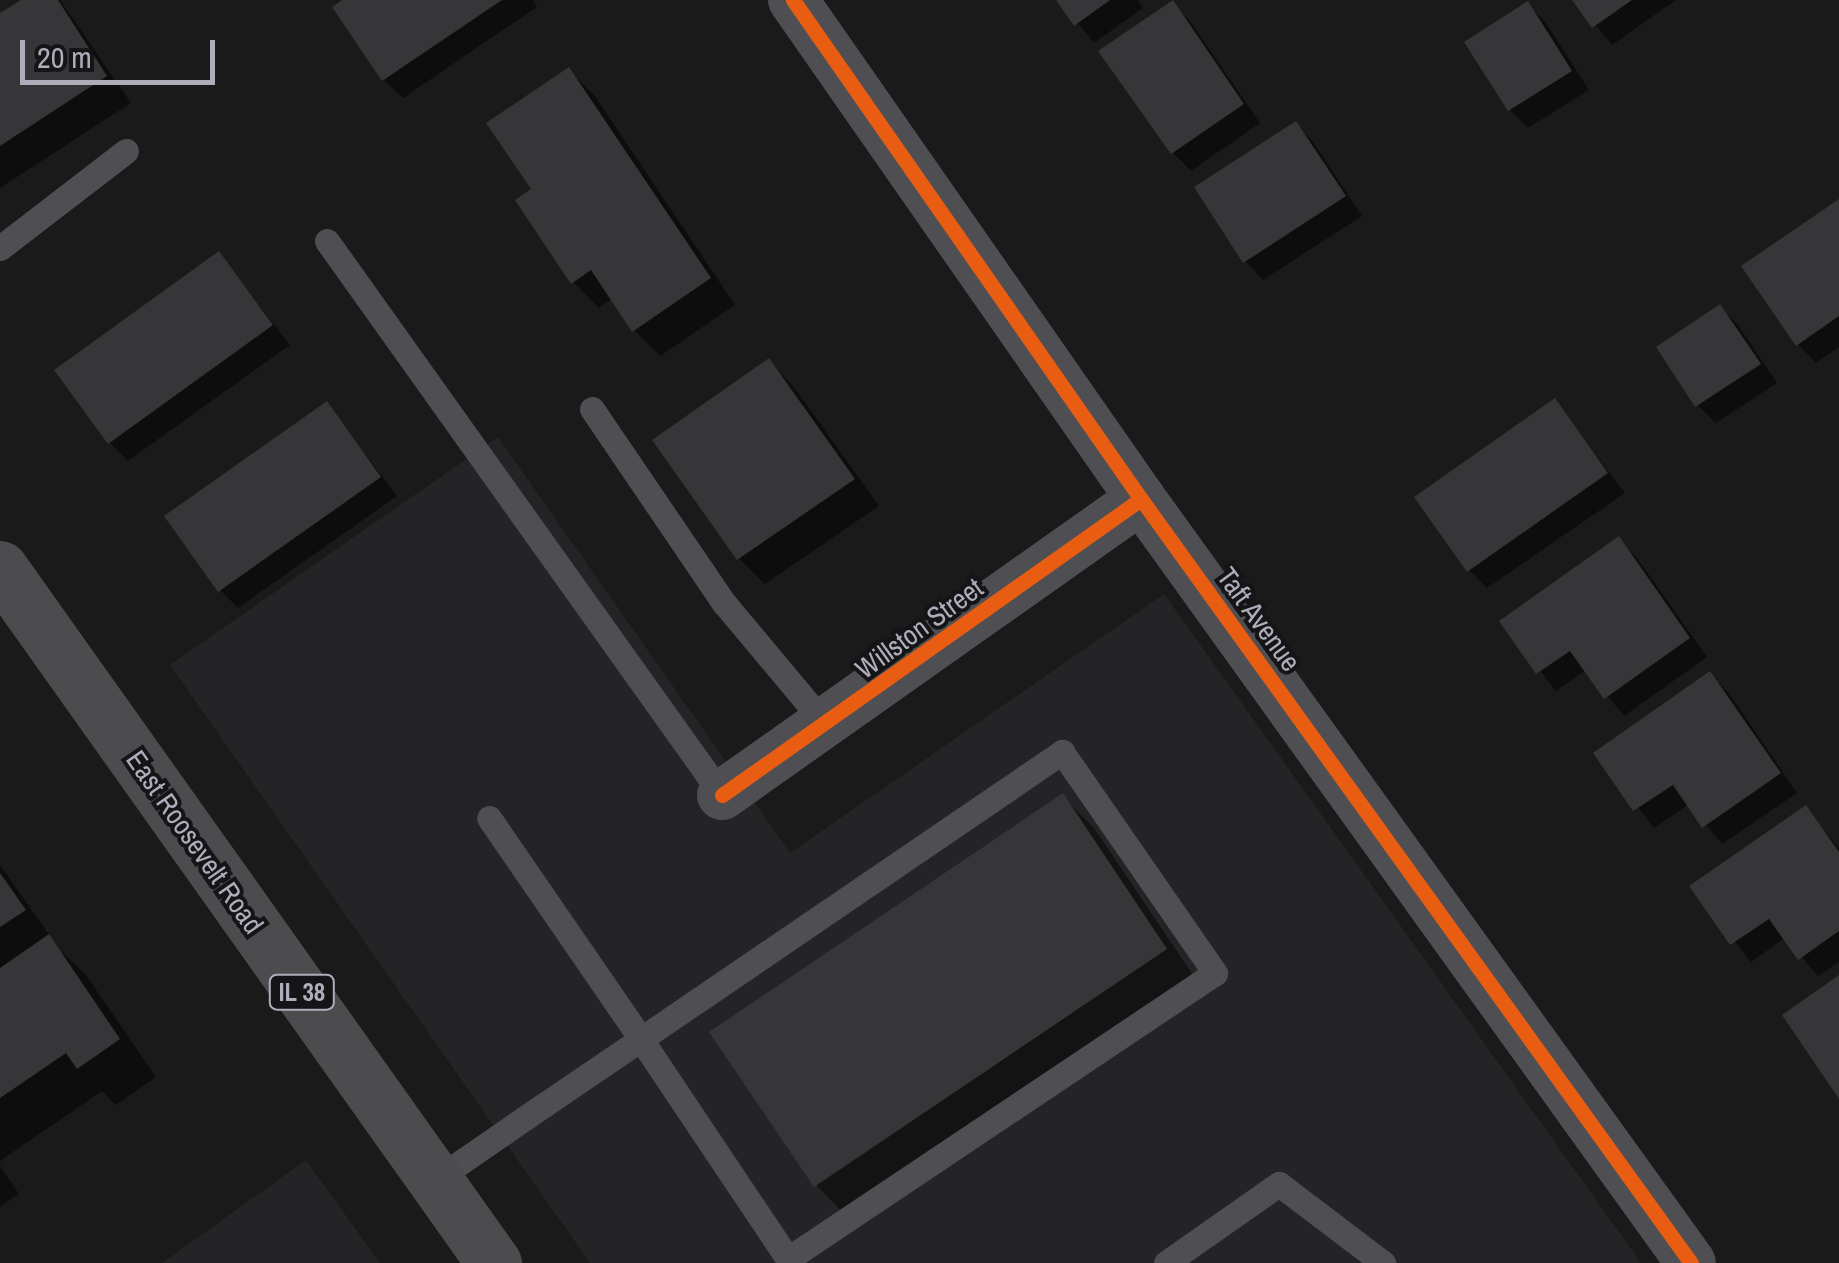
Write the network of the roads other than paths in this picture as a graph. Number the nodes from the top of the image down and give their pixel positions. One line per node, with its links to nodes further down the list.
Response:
1 (793, 0): 6 (street, Taft Avenue)
2 (126, 151): 4 (lane)
3 (327, 241): 9 (lane)
4 (0, 248)
5 (592, 409): 8 (lane)
6 (1141, 498): 8 (street, Willston Street); 16 (street, Taft Avenue)
7 (0, 568): 12 (main road, East Roosevelt Road / IL 38)
8 (825, 724): 9 (street, Willston Street)
9 (722, 795)
10 (490, 818): 11 (lane)
11 (641, 1039): 11 (lane); 12 (lane)
12 (436, 1180): 13 (main road, East Roosevelt Road / IL 38)
13 (494, 1263)
14 (1166, 1263): 15 (lane)
15 (1383, 1263)
16 (1690, 1263)

